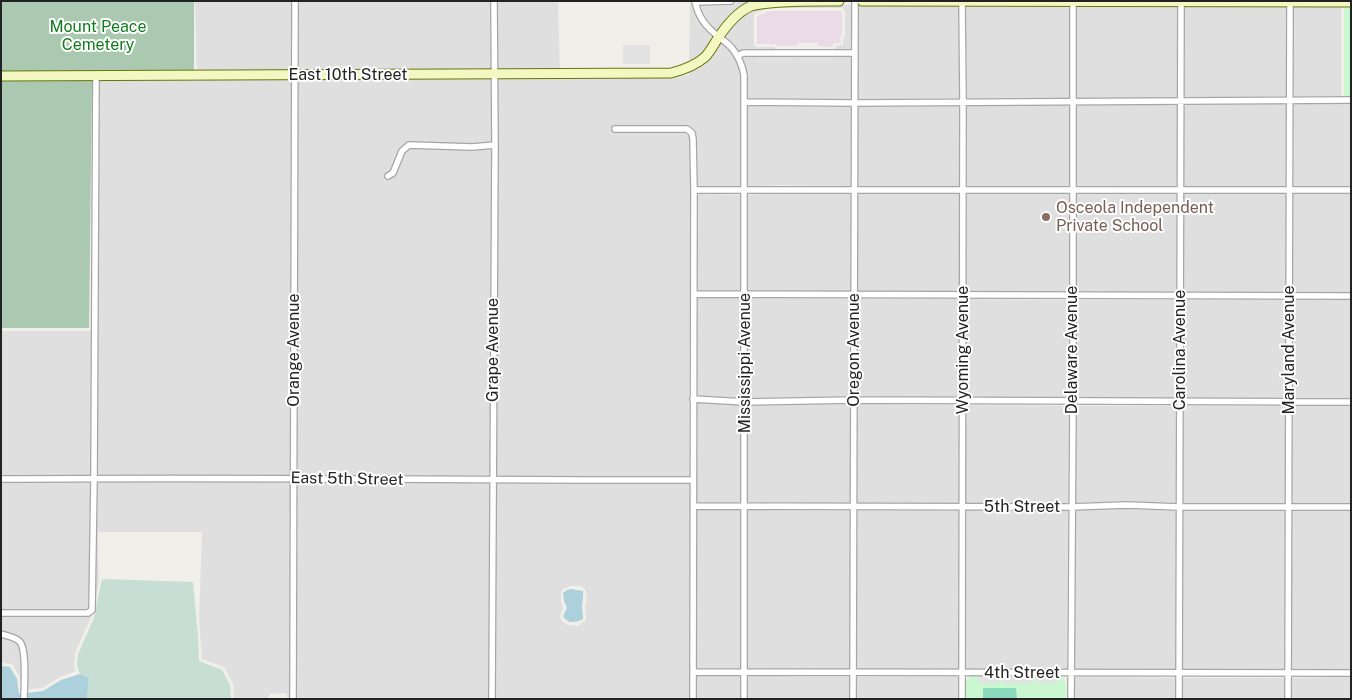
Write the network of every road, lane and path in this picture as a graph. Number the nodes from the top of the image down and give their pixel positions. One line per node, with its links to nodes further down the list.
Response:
1 (295, 1): 17 (street, Orange Avenue)
2 (494, 1): 16 (street, Grape Avenue)
3 (731, 1): 7 (street)
4 (839, 1): 13 (street)
5 (854, 1): 14 (street, Oregon Avenue)
6 (862, 1): 8 (street)
7 (695, 2): 13 (street)
8 (962, 2): 9 (street); 23 (street, Wyoming Avenue)
9 (1073, 2): 10 (street); 24 (street, Delaware Avenue)
10 (1181, 2): 11 (street); 25 (street, Carolina Avenue)
11 (1290, 2): 12 (street); 20 (street, Maryland Avenue)
12 (1351, 2)
13 (719, 37): 15 (street); 16 (street, East 10th Street)
14 (854, 53): 15 (street); 26 (street, Oregon Avenue)
15 (738, 56): 22 (street, Mississippi Avenue)
16 (495, 74): 17 (street, East 10th Street); 28 (street, Grape Avenue)
17 (294, 75): 19 (street, East 10th Street); 54 (street, Orange Avenue)
18 (1, 76): 19 (street, East 10th Street)
19 (96, 76): 55 (street)
20 (1289, 100): 21 (street); 25 (street); 35 (street, Maryland Avenue)
21 (1351, 100)
22 (744, 102): 26 (street); 37 (street, Mississippi Avenue)
23 (963, 102): 24 (street); 26 (street); 32 (street, Wyoming Avenue)
24 (1072, 102): 25 (street); 33 (street, Delaware Avenue)
25 (1180, 102): 34 (street, Carolina Avenue)
26 (854, 103): 31 (street, Oregon Avenue)
27 (615, 129): 30 (street)
28 (495, 144): 29 (street); 57 (street, Grape Avenue)
29 (388, 176)
30 (694, 190): 37 (street); 38 (street)
31 (854, 190): 32 (street); 37 (street); 40 (street, Oregon Avenue)
32 (963, 190): 33 (street); 41 (street, Wyoming Avenue)
33 (1072, 190): 34 (street); 42 (street, Delaware Avenue)
34 (1180, 190): 35 (street); 43 (street, Carolina Avenue)
35 (1289, 190): 36 (street); 44 (street, Maryland Avenue)
36 (1351, 190)
37 (745, 191): 39 (street, Mississippi Avenue)
38 (694, 294): 39 (street); 46 (street)
39 (745, 295): 40 (street); 49 (street, Mississippi Avenue)
40 (854, 295): 41 (street); 47 (street, Oregon Avenue)
41 (963, 295): 42 (street); 48 (street, Wyoming Avenue)
42 (1072, 296): 43 (street); 50 (street, Delaware Avenue)
43 (1180, 296): 44 (street); 51 (street, Carolina Avenue)
44 (1289, 296): 45 (street); 52 (street, Maryland Avenue)
45 (1351, 296)
46 (693, 400): 49 (street); 58 (street)
47 (853, 400): 48 (street); 49 (street); 61 (street, Oregon Avenue)
48 (963, 401): 50 (street); 62 (street, Wyoming Avenue)
49 (745, 402): 60 (street, Mississippi Avenue)
50 (1072, 402): 51 (street); 63 (street, Delaware Avenue)
51 (1179, 402): 52 (street); 66 (street, Carolina Avenue)
52 (1288, 402): 53 (street); 64 (street, Maryland Avenue)
53 (1351, 402)
54 (293, 478): 55 (street, East 5th Street); 57 (street, East 5th Street); 78 (street, Orange Avenue)
55 (94, 479): 56 (street, East 5th Street); 67 (street)
56 (1, 480)
57 (492, 480): 58 (street, East 5th Street); 79 (street, Grape Avenue)
58 (693, 480): 59 (street)
59 (694, 506): 60 (street, 5th Street); 69 (street)
60 (745, 506): 61 (street, 5th Street); 70 (street, Mississippi Avenue)
61 (854, 507): 62 (street, 5th Street); 71 (street, Oregon Avenue)
62 (962, 507): 63 (street, 5th Street); 72 (street, Wyoming Avenue)
63 (1071, 507): 66 (street, 5th Street); 74 (street, Delaware Avenue)
64 (1289, 507): 65 (street, 5th Street); 66 (street, 5th Street); 76 (street, Maryland Avenue)
65 (1351, 507)
66 (1179, 508): 75 (street, Carolina Avenue)
67 (1, 613)
68 (1, 634): 77 (street)
69 (693, 672): 70 (street, 4th Street); 80 (street)
70 (744, 672): 71 (street, 4th Street); 81 (street, Mississippi Avenue)
71 (853, 673): 72 (street, 4th Street); 82 (street, Oregon Avenue)
72 (962, 673): 74 (street, 4th Street); 83 (street, Wyoming Avenue)
73 (1351, 673): 76 (street, 4th Street)
74 (1071, 674): 75 (street, 4th Street); 84 (street, Delaware Avenue)
75 (1179, 674): 76 (street, 4th Street); 85 (street, Carolina Avenue)
76 (1288, 674): 86 (street, Maryland Avenue)
77 (24, 699)
78 (294, 699)
79 (492, 699)
80 (693, 699)
81 (744, 699)
82 (853, 699)
83 (962, 699)
84 (1071, 699)
85 (1179, 699)
86 (1288, 699)

